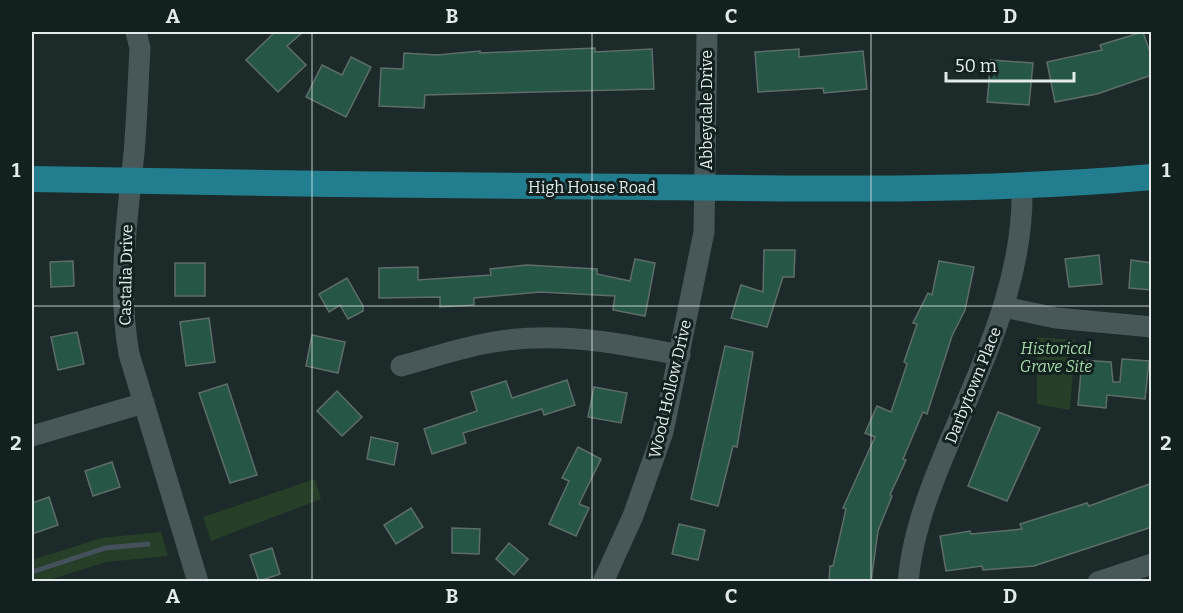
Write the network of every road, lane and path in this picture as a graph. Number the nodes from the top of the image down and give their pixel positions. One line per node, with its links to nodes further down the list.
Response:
1 (136, 32): 5 (street, Castalia Drive)
2 (707, 32): 7 (street, Abbeydale Drive)
3 (1152, 177): 6 (main road, High House Road)
4 (32, 179): 5 (main road, High House Road)
5 (131, 182): 7 (main road, High House Road); 12 (street, Castalia Drive)
6 (1022, 185): 7 (main road, High House Road); 8 (street, Darbytown Place)
7 (706, 188): 10 (street, Wood Hollow Drive)
8 (1004, 307): 9 (street); 17 (street, Darbytown Place)
9 (1152, 327)
10 (680, 355): 11 (street); 16 (street, Wood Hollow Drive)
11 (401, 366)
12 (144, 403): 13 (street); 15 (street, Castalia Drive)
13 (32, 436)
14 (1152, 564): 18 (street)
15 (198, 582)
16 (603, 582)
17 (908, 582)
18 (1098, 582)

